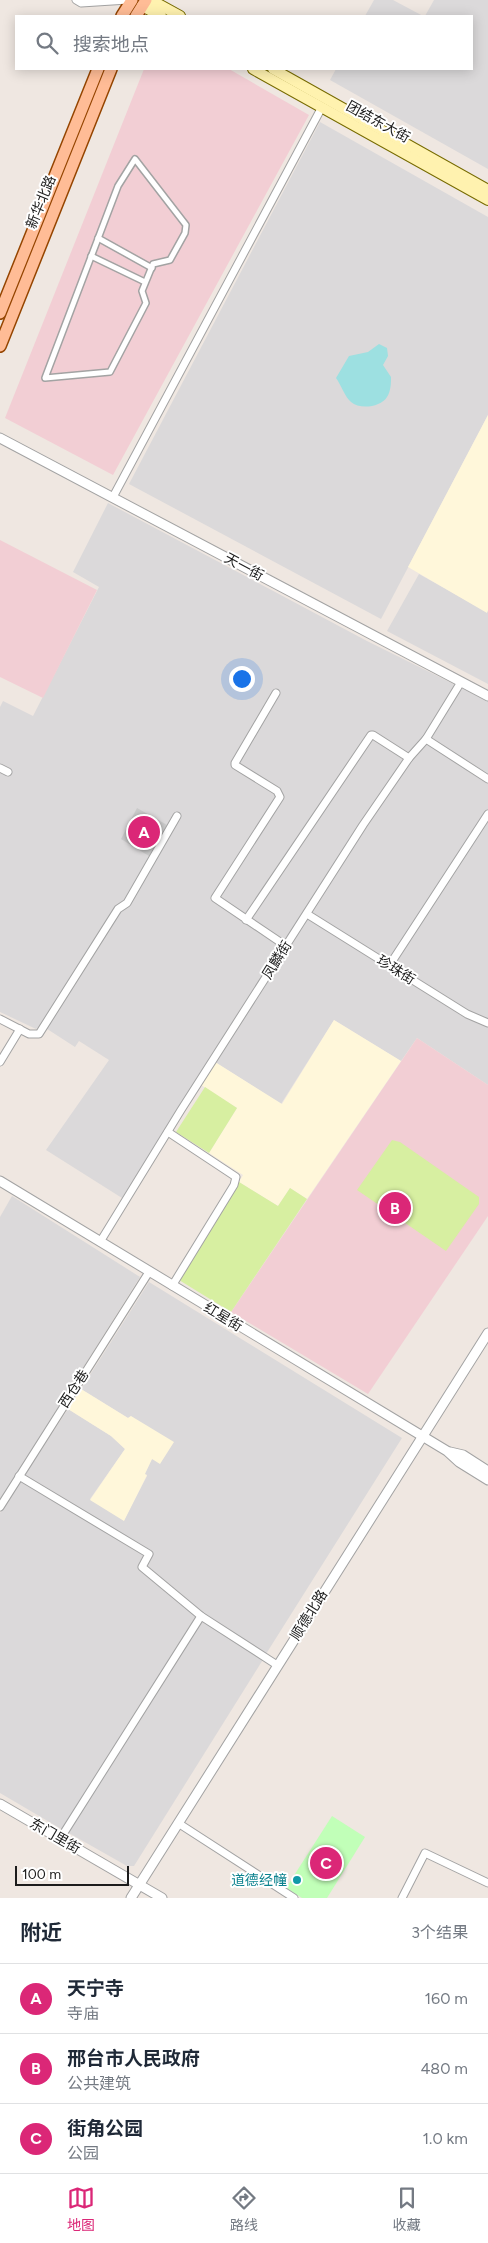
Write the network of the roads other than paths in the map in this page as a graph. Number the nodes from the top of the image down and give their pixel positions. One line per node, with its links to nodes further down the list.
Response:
1 (76, 0): 2 (street)
2 (128, 0)
3 (141, 1): 4 (main road); 5 (main road); 6 (main road); 7 (main road)
4 (123, 15)
5 (136, 15)
6 (159, 15)
7 (177, 15)
8 (98, 70): 19 (main road, 新华北路)
9 (111, 70): 20 (main road, 新华北路)
10 (255, 70): 12 (main road, 团结东大街)
11 (275, 70): 13 (main road, 团结东大街)
12 (322, 107): 14 (main road, 团结东大街); 22 (street)
13 (488, 190)
14 (488, 200)
15 (98, 238): 16 (street); 17 (street); 17 (street)
16 (91, 256): 18 (street); 18 (street)
17 (152, 268): 18 (street)
18 (145, 282)
19 (0, 313)
20 (0, 346)
21 (0, 438): 22 (street, 天一街)
22 (113, 497): 23 (street, 天一街)
23 (462, 682): 25 (street, 天一街); 26 (street, 凤麟街)
24 (276, 694): 34 (street)
25 (488, 696)
26 (426, 739): 27 (street, 凤麟街); 30 (street)
27 (408, 758): 33 (street, 凤麟街); 34 (street)
28 (0, 768): 29 (street)
29 (8, 772)
30 (488, 779)
31 (488, 814): 36 (street)
32 (177, 816): 39 (street)
33 (306, 914): 35 (street, 凤麟街); 36 (street, 珍珠街)
34 (246, 920): 35 (street)
35 (286, 946): 41 (street, 凤麟街)
36 (389, 966): 38 (street, 珍珠街)
37 (0, 1019): 39 (street)
38 (488, 1023)
39 (20, 1029): 40 (street)
40 (0, 1062)
41 (168, 1132): 43 (street, 凤麟街); 45 (street)
42 (0, 1181): 43 (street, 红星街)
43 (100, 1242): 44 (street, 红星街)
44 (149, 1272): 45 (street, 红星街); 50 (street, 西仓巷)
45 (172, 1286): 47 (street, 红星街)
46 (488, 1333): 47 (street, 顺德北路)
47 (422, 1436): 48 (street, 红星街); 54 (street, 顺德北路)
48 (447, 1451): 49 (street, 红星街); 51 (street, 红星街)
49 (488, 1471)
50 (19, 1476): 52 (street, 西仓巷); 53 (street)
51 (488, 1480)
52 (0, 1507)
53 (201, 1616): 54 (street); 57 (street)
54 (277, 1664): 56 (street, 顺德北路)
55 (0, 1804): 57 (street, 东门里街)
56 (178, 1823): 59 (street, 顺德北路); 60 (street)
57 (60, 1839): 59 (street, 东门里街)
58 (488, 1883): 63 (street)
59 (139, 1885): 61 (street, 顺德北路); 62 (street, 东门里街)
60 (292, 1897)
61 (130, 1898)
62 (162, 1898)
63 (402, 1898)

